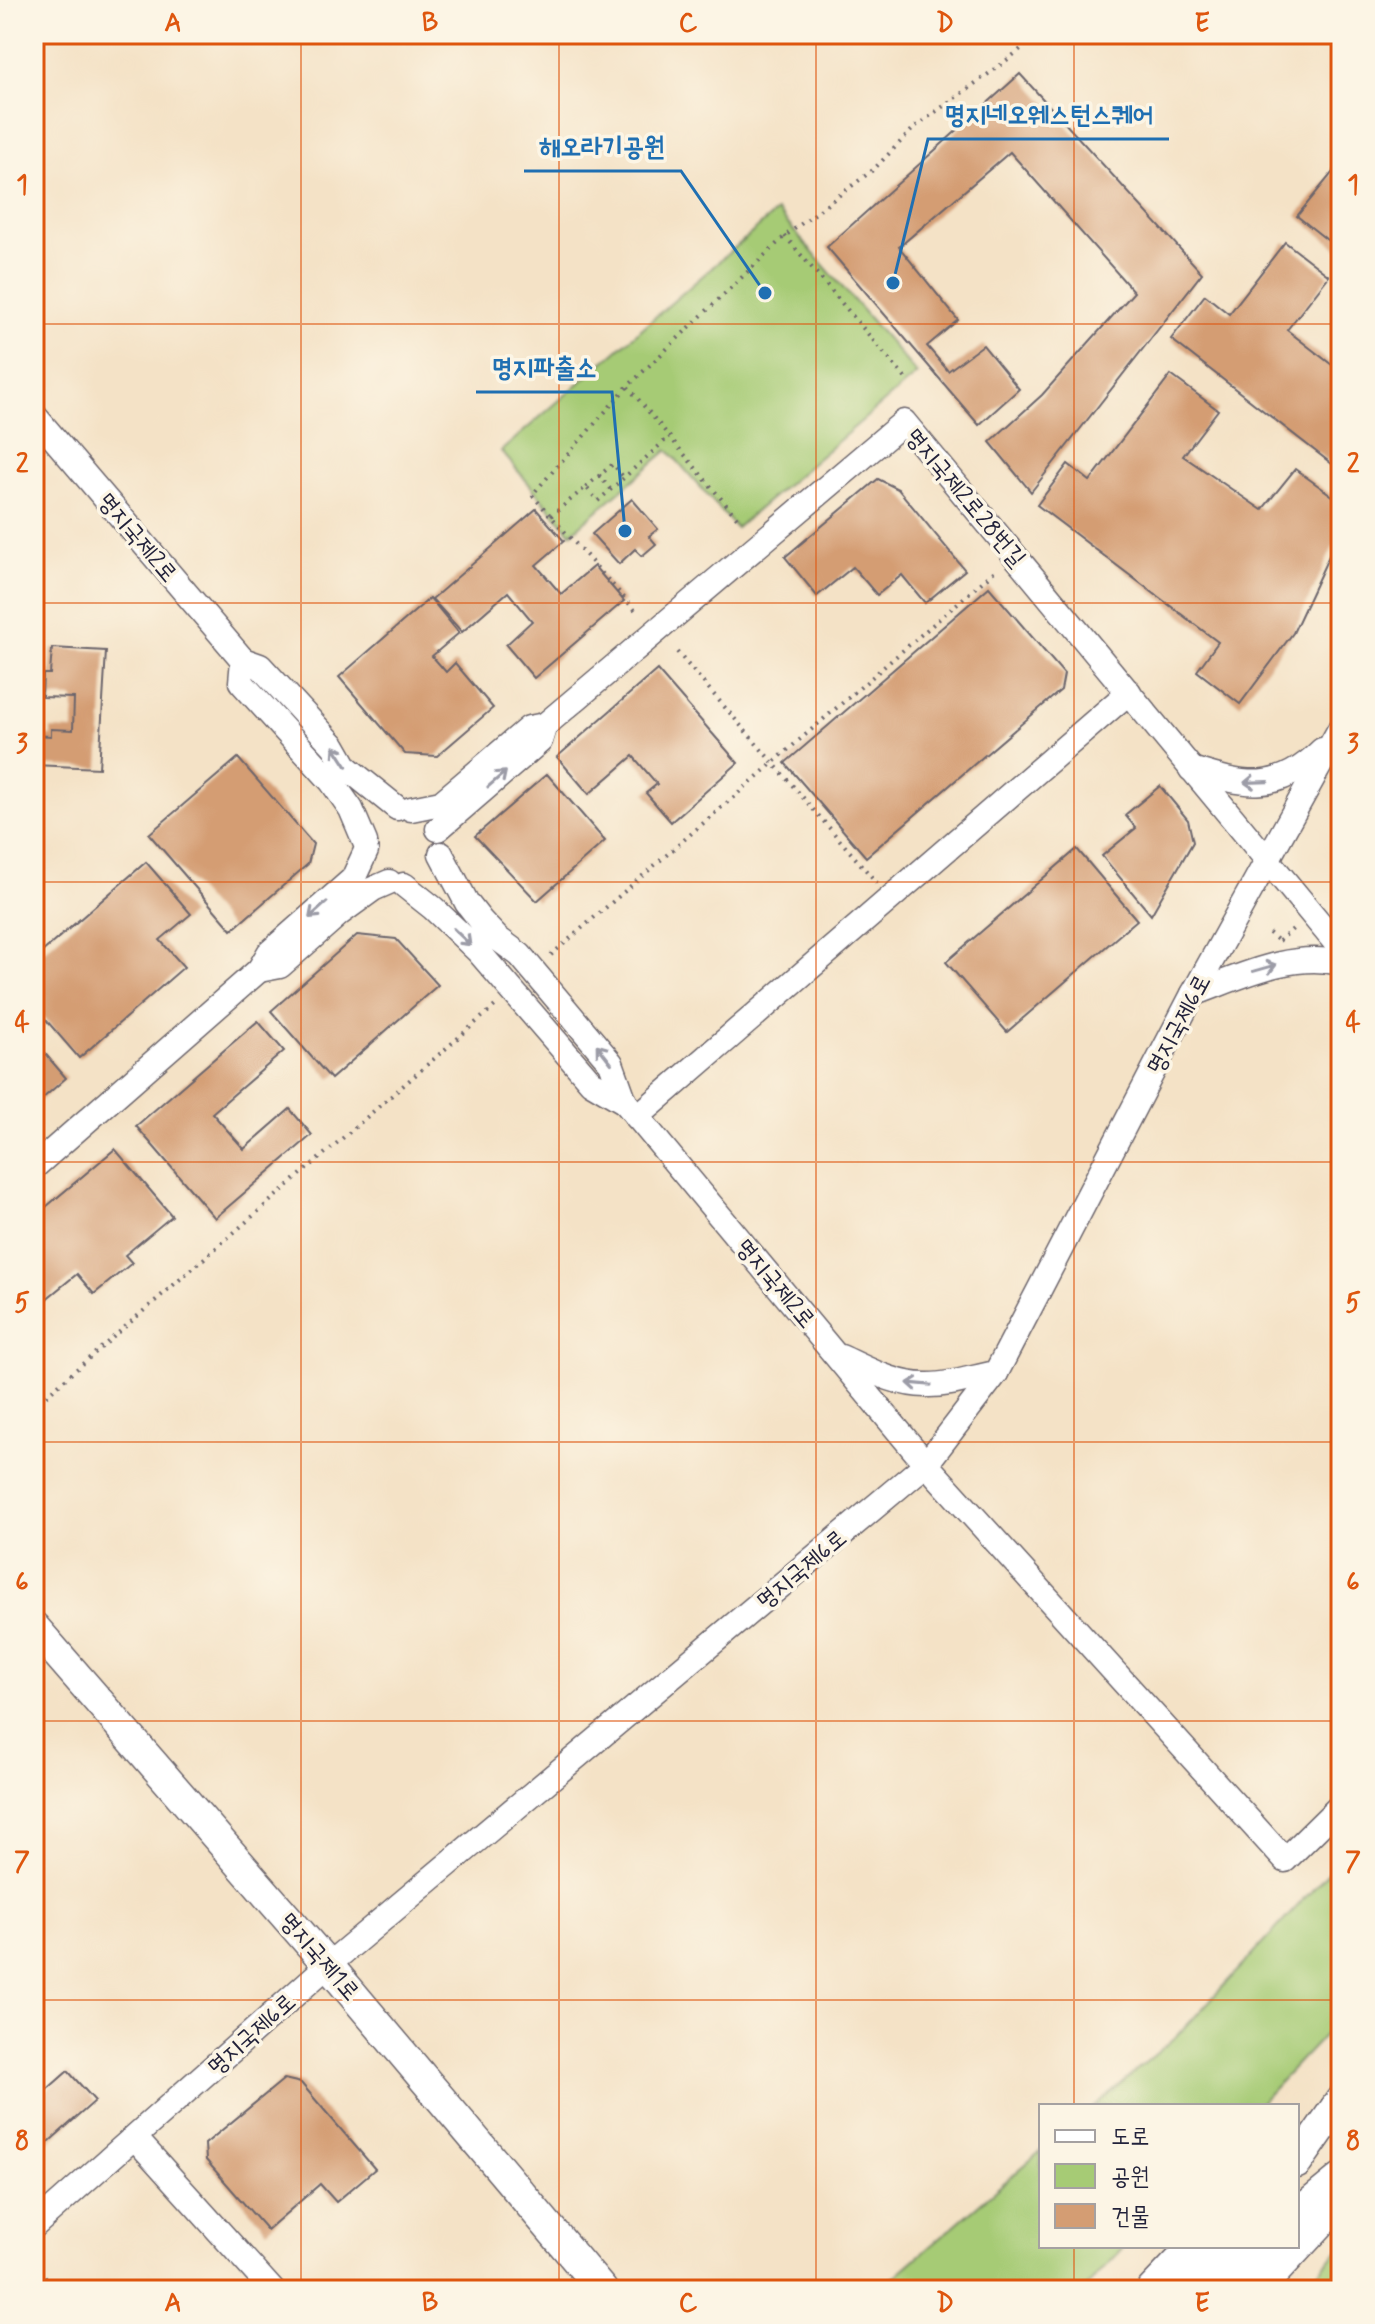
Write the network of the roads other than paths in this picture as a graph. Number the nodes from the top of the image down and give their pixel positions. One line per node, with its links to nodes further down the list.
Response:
1 (34, 415): 2 (street, 명지국제2로)
2 (243, 660): 7 (street, 명지국제2로, one-way to 2); 9 (street, 명지국제2로)
3 (1129, 692): 4 (street, 명지국제2로28번길); 6 (street, 명지국제2로28번길); 17 (street)
4 (545, 725): 7 (street, 명지국제2로28번길); 8 (street, 명지국제2로28번길, one-way to 4)
5 (1341, 727): 6 (street, one-way to 6); 11 (street, 명지국제6로)
6 (1191, 769): 11 (street, 명지국제2로28번길)
7 (404, 808): 8 (street); 9 (street)
8 (438, 829): 10 (street)
9 (366, 846): 12 (street); 15 (street, one-way to 15)
10 (441, 854): 12 (street); 17 (street, 명지국제2로, one-way to 10)
11 (1266, 859): 13 (street, 명지국제2로28번길); 16 (street, 명지국제6로)
12 (396, 884): 15 (street); 17 (street, 명지국제2로, one-way to 17)
13 (1341, 949)
14 (1341, 963): 16 (street, one-way to 14)
15 (259, 970): 18 (street)
16 (1193, 994): 20 (street, 명지국제6로)
17 (631, 1110): 19 (street, 명지국제2로)
18 (34, 1167)
19 (834, 1354): 20 (street, one-way to 19); 21 (street, 명지국제2로)
20 (996, 1373): 21 (street, 명지국제6로)
21 (926, 1464): 23 (street, 명지국제2로); 24 (street, 명지국제6로)
22 (34, 1627): 24 (main road, 명지국제1로)
23 (1341, 1805)
24 (328, 1965): 28 (street, 명지국제6로); 40 (main road, 명지국제1로)
25 (1341, 2092): 27 (main road)
26 (1341, 2100): 29 (main road)
27 (1299, 2136)
28 (135, 2138): 33 (street, 명지국제6로); 39 (street)
29 (1299, 2160)
30 (1341, 2178): 32 (main road)
31 (1341, 2201): 34 (main road)
32 (1299, 2212)
33 (34, 2226)
34 (1299, 2246)
35 (1192, 2248): 41 (main road)
36 (1228, 2248): 42 (main road)
37 (1261, 2248): 43 (main road)
38 (1297, 2248): 44 (main road)
39 (257, 2285)
40 (602, 2290)
41 (1152, 2290)
42 (1190, 2290)
43 (1224, 2290)
44 (1258, 2290)

